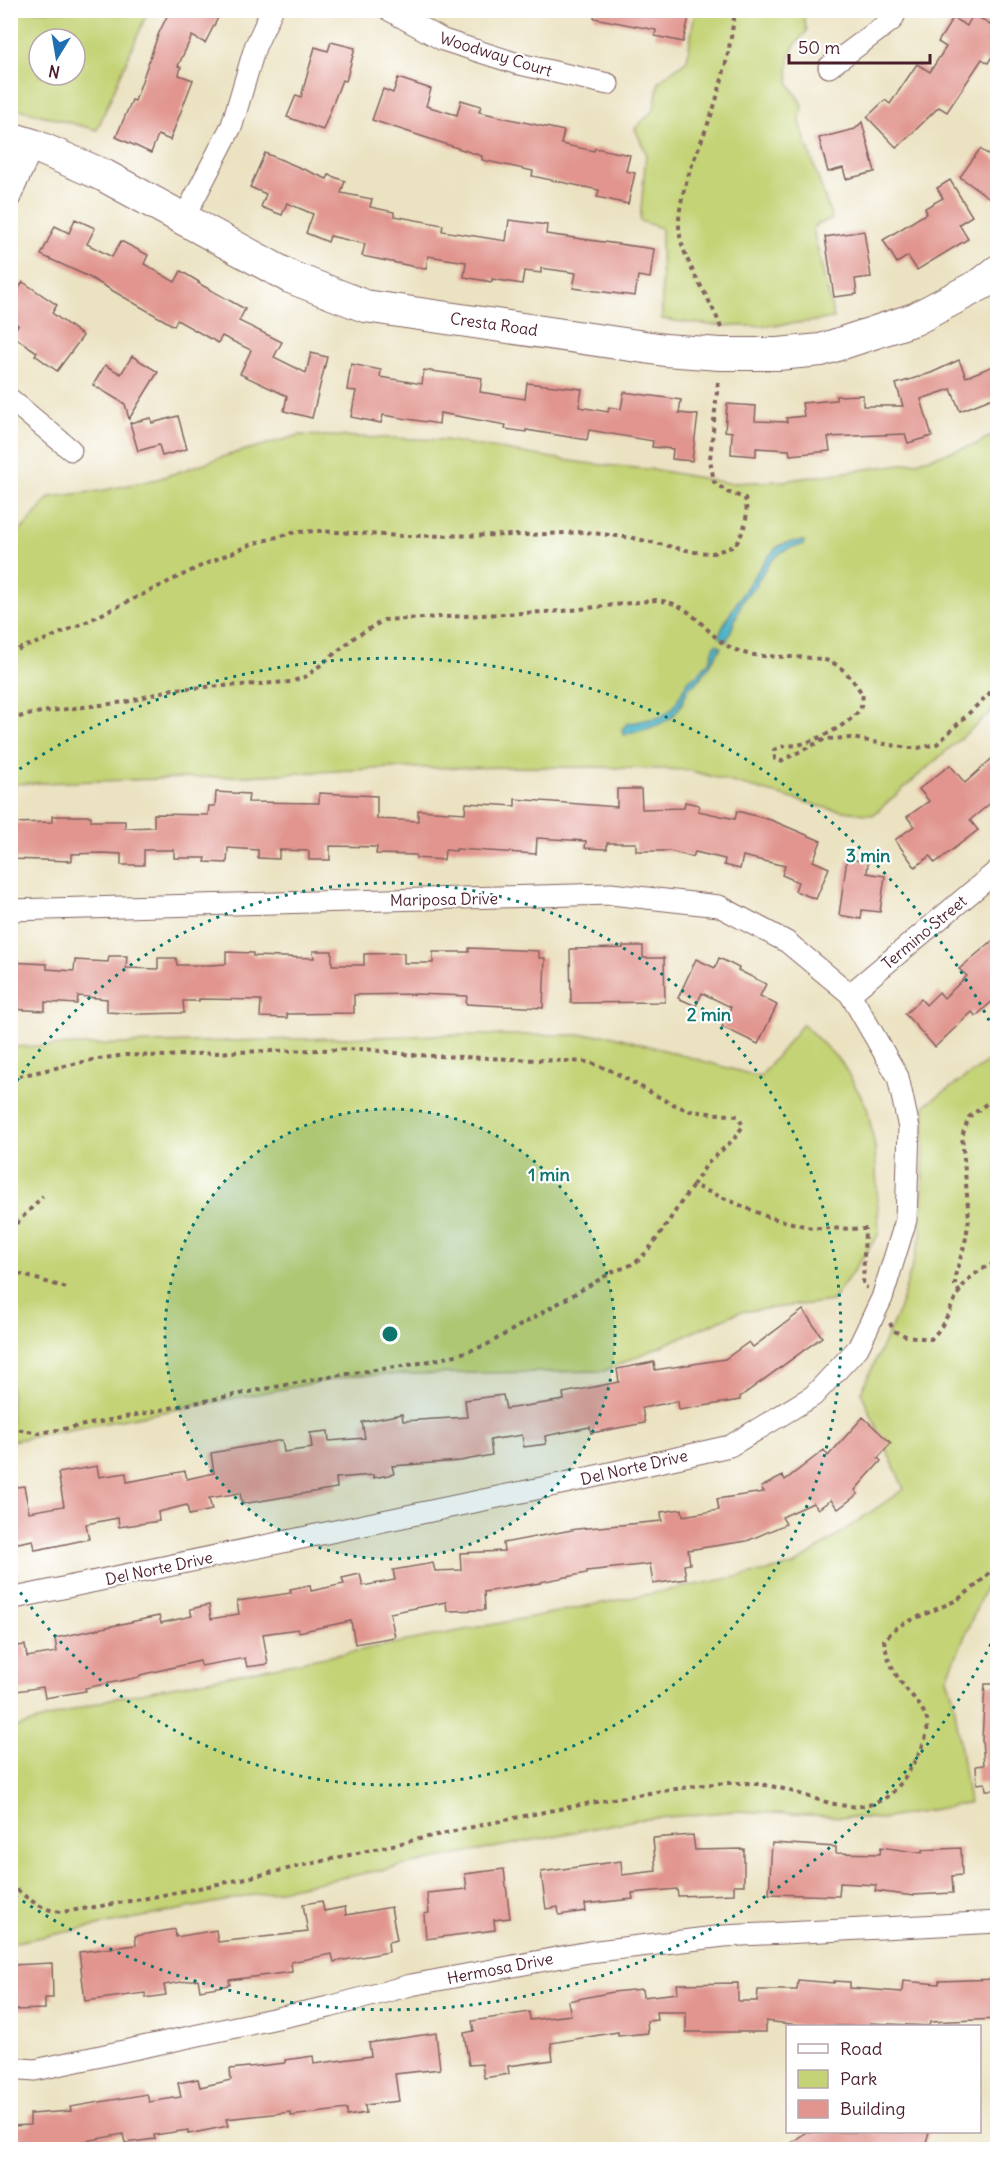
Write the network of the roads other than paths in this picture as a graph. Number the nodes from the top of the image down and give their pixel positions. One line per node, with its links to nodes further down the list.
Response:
1 (272, 10): 8 (street)
2 (389, 10): 5 (street, Woodway Court)
3 (897, 10): 4 (street)
4 (829, 67)
5 (608, 84)
6 (22, 141): 7 (street); 8 (street, Cresta Road)
7 (10, 196)
8 (184, 218): 9 (street, Cresta Road)
9 (998, 271)
10 (10, 399): 11 (street)
11 (71, 450)
12 (998, 870): 14 (street, Termino Street)
13 (10, 910): 14 (street, Mariposa Drive)
14 (850, 994): 15 (street, Del Norte Drive)
15 (10, 1599)
16 (998, 1922): 17 (street, Hermosa Drive)
17 (10, 2068)

